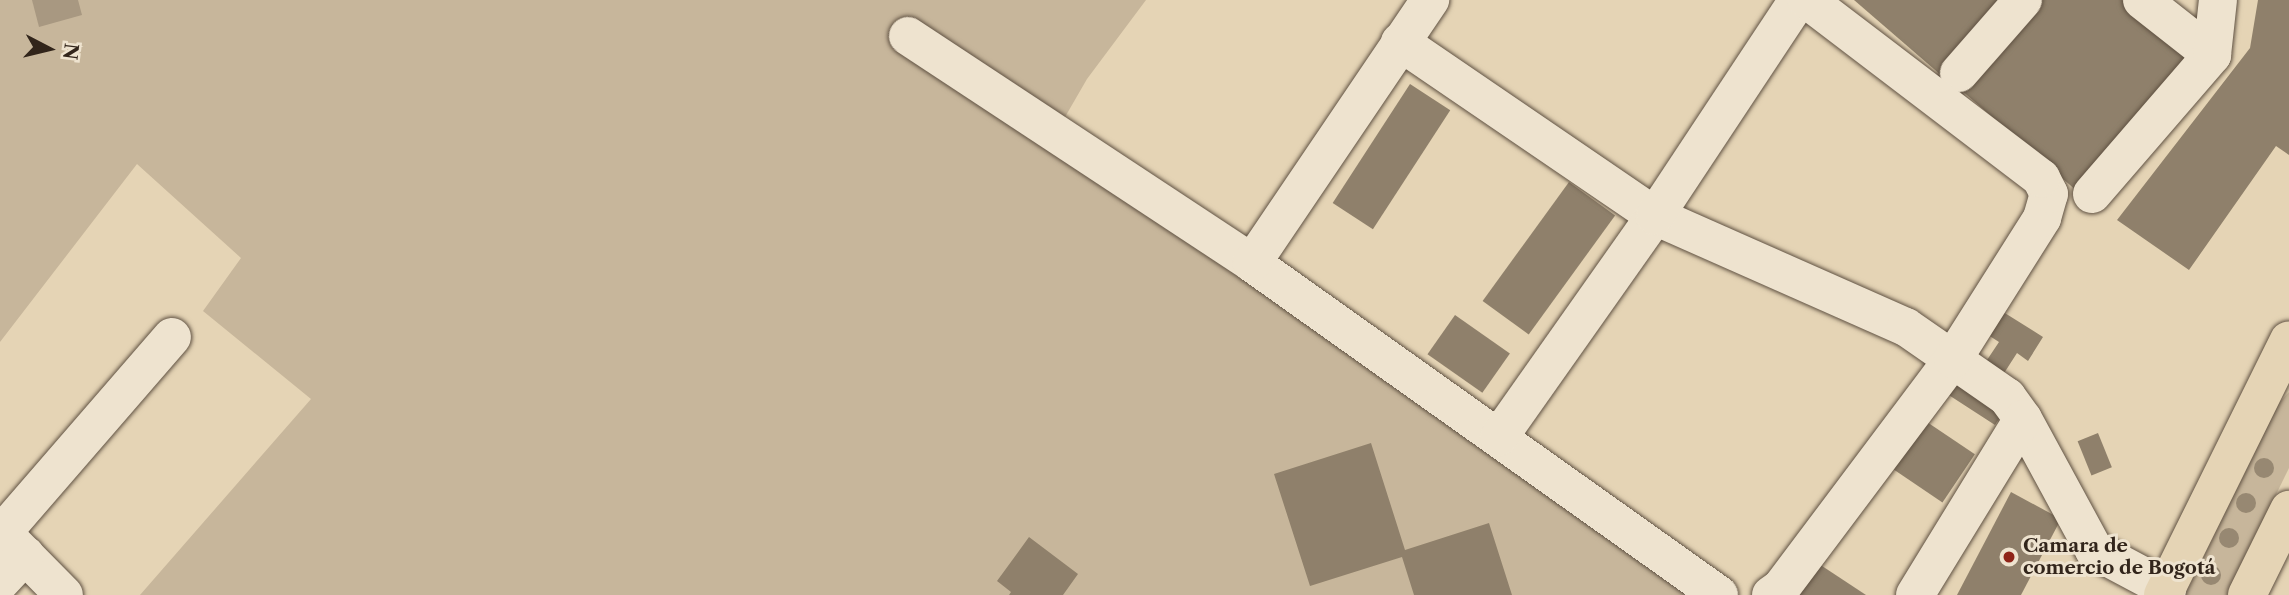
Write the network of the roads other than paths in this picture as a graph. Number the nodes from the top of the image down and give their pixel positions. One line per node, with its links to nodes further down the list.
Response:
1 (1430, 0): 8 (street)
2 (1798, 0): 12 (street)
3 (1808, 0): 16 (street)
4 (2024, 0): 10 (street)
5 (2142, 0): 9 (street)
6 (2218, 0): 9 (street)
7 (908, 36): 13 (street)
8 (1400, 41): 12 (street); 13 (street)
9 (2212, 55): 11 (street)
10 (1959, 74)
11 (2092, 194)
12 (1655, 216): 16 (street); 18 (street)
13 (1252, 263): 18 (street)
14 (172, 337): 20 (street)
15 (2285, 357): 21 (main road)
16 (1953, 359): 17 (street); 24 (street)
17 (2023, 419): 21 (street); 25 (street)
18 (1499, 437): 23 (street)
19 (2289, 510): 26 (main road)
20 (7, 550): 22 (street)
21 (2165, 592)
22 (64, 595)
23 (1720, 595)
24 (1771, 595)
25 (1915, 595)
26 (2247, 595)

